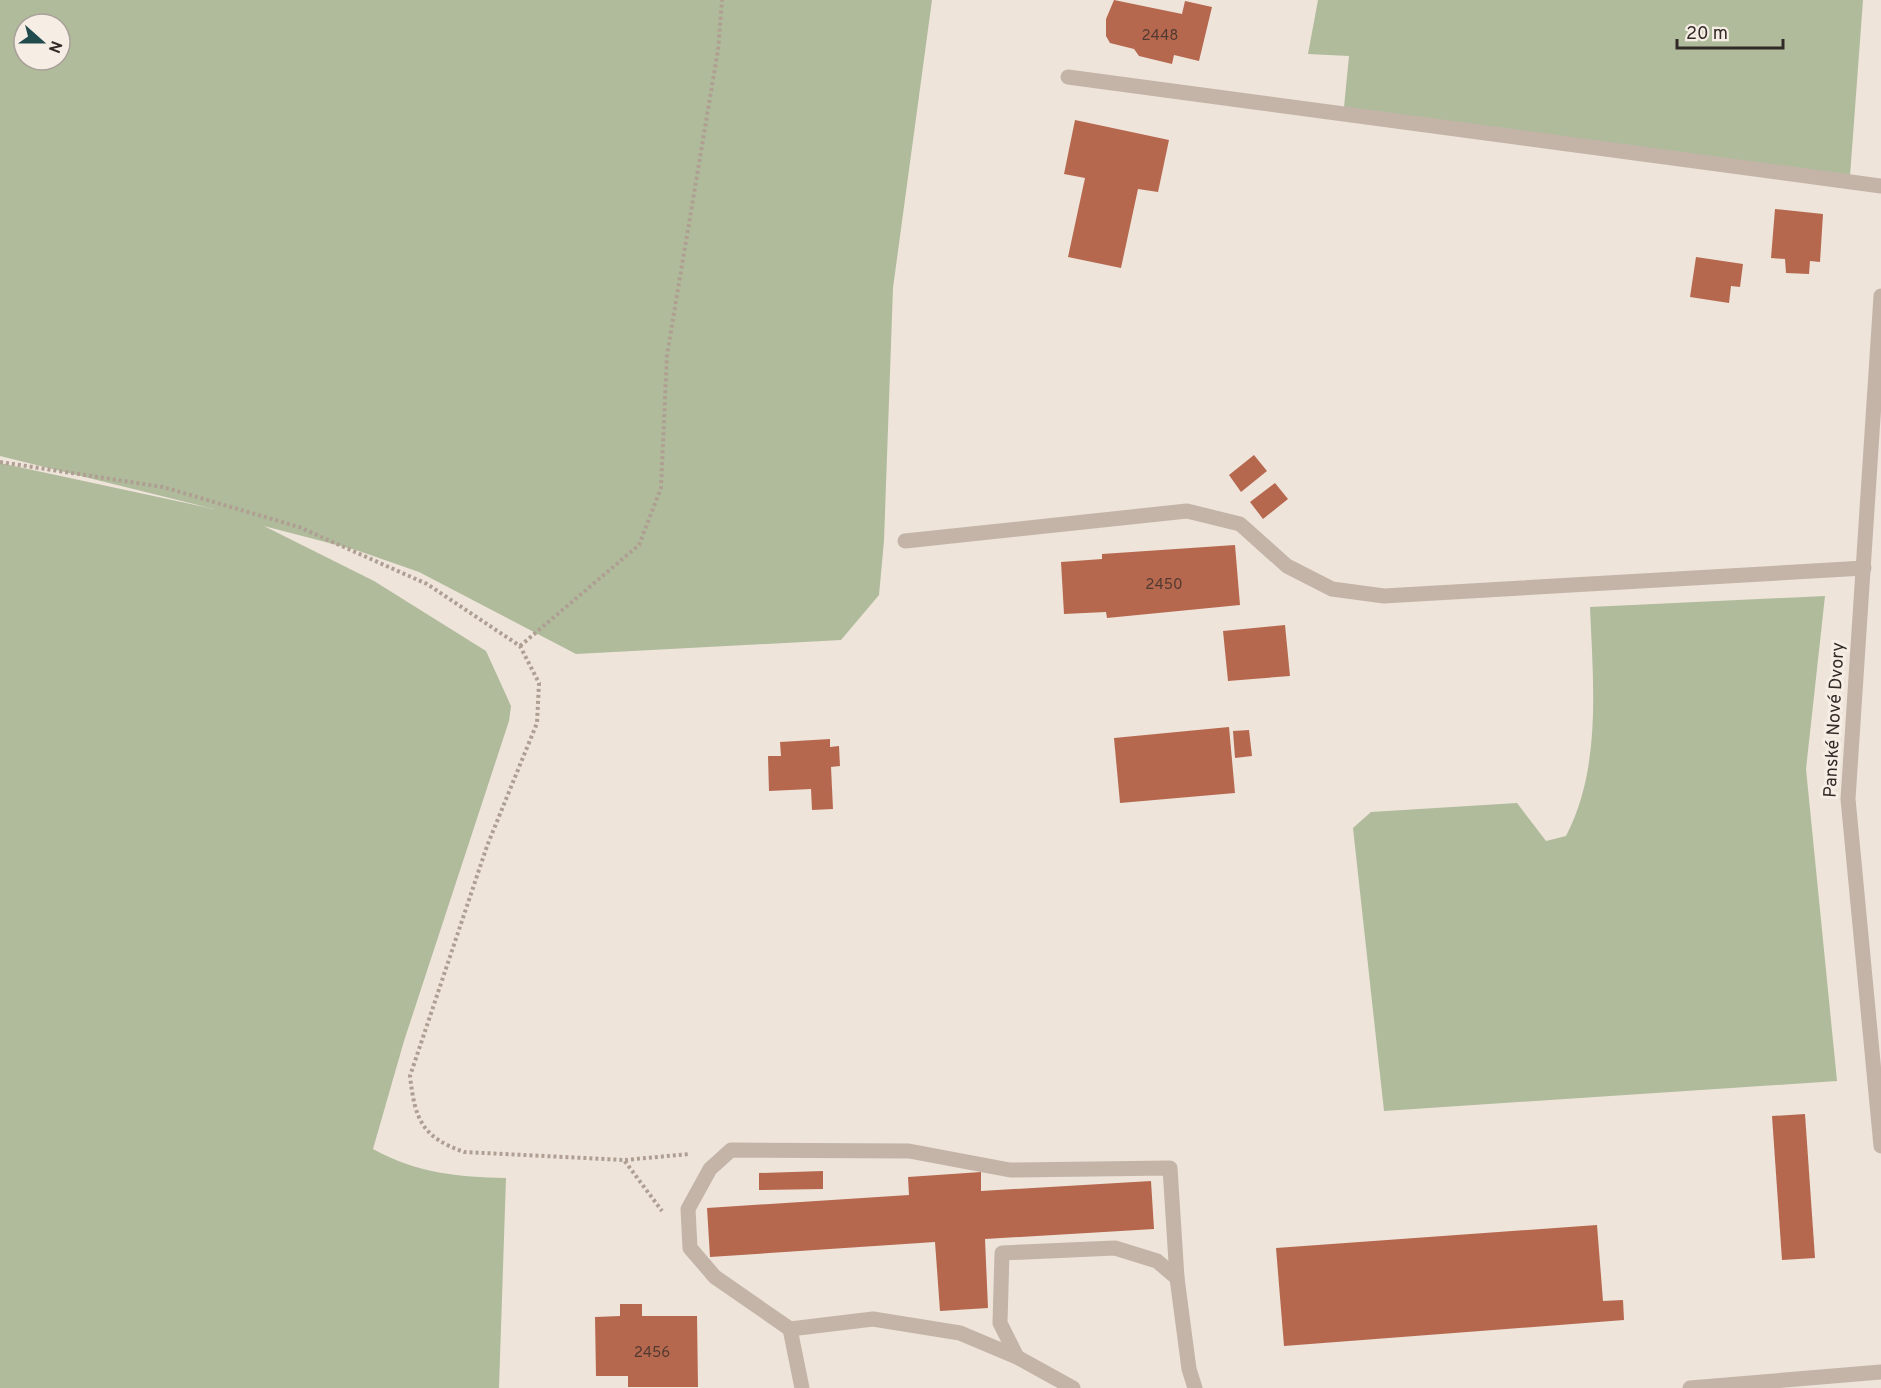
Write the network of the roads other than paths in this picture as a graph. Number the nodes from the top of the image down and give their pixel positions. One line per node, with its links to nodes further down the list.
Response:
1 (1068, 77): 2 (street)
2 (1881, 186)
3 (1881, 296): 5 (street, Panské Nové Dvory)
4 (905, 541): 5 (street)
5 (1864, 568): 6 (street, Panské Nové Dvory)
6 (1881, 1146)
7 (1177, 1278): 8 (street); 9 (street); 14 (street)
8 (790, 1329): 9 (street); 12 (street)
9 (1017, 1357): 13 (street)
10 (1881, 1372): 11 (street)
11 (1829, 1378): 15 (street); 16 (street)
12 (802, 1388)
13 (1073, 1388)
14 (1195, 1388)
15 (1690, 1388)
16 (1815, 1388)

